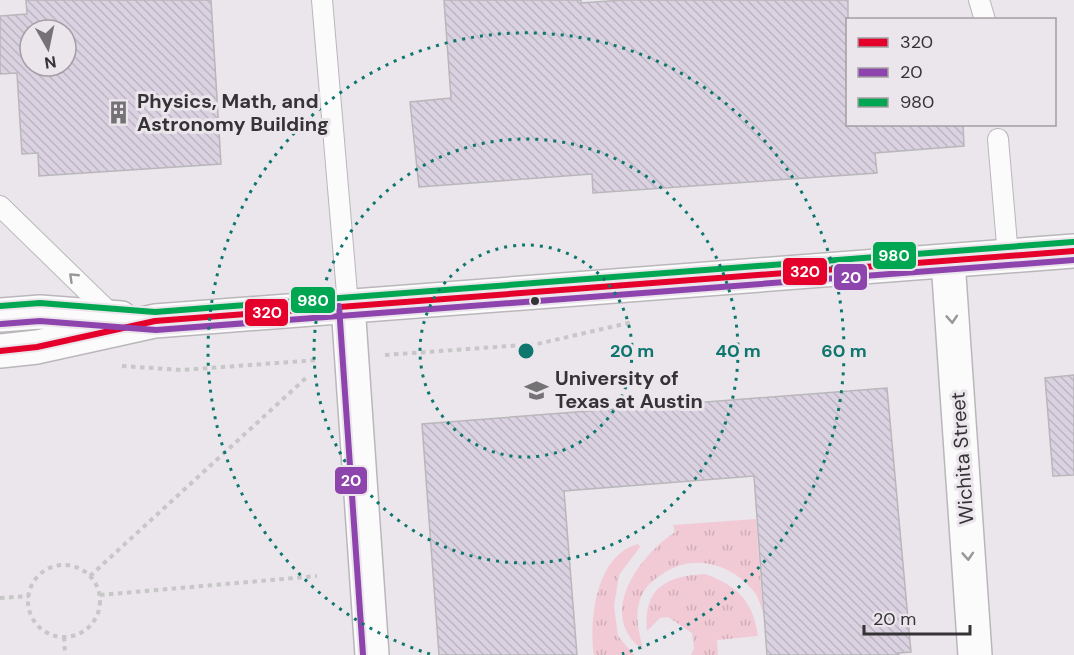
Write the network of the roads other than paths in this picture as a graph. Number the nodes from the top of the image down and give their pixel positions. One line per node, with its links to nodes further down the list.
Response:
1 (322, 0): 9 (lane)
2 (979, 0): 3 (lane)
3 (984, 18)
4 (998, 139): 7 (lane)
5 (0, 206): 11 (lane, one-way to 5)
6 (1074, 251): 7 (main road)
7 (1008, 256): 8 (main road)
8 (948, 261): 9 (main road); 15 (main road, Wichita Street, one-way to 15)
9 (348, 305): 12 (main road); 14 (main road)
10 (0, 315): 11 (main road)
11 (115, 318): 12 (main road)
12 (155, 321): 13 (main road)
13 (0, 351)
14 (372, 655)
15 (975, 655)

